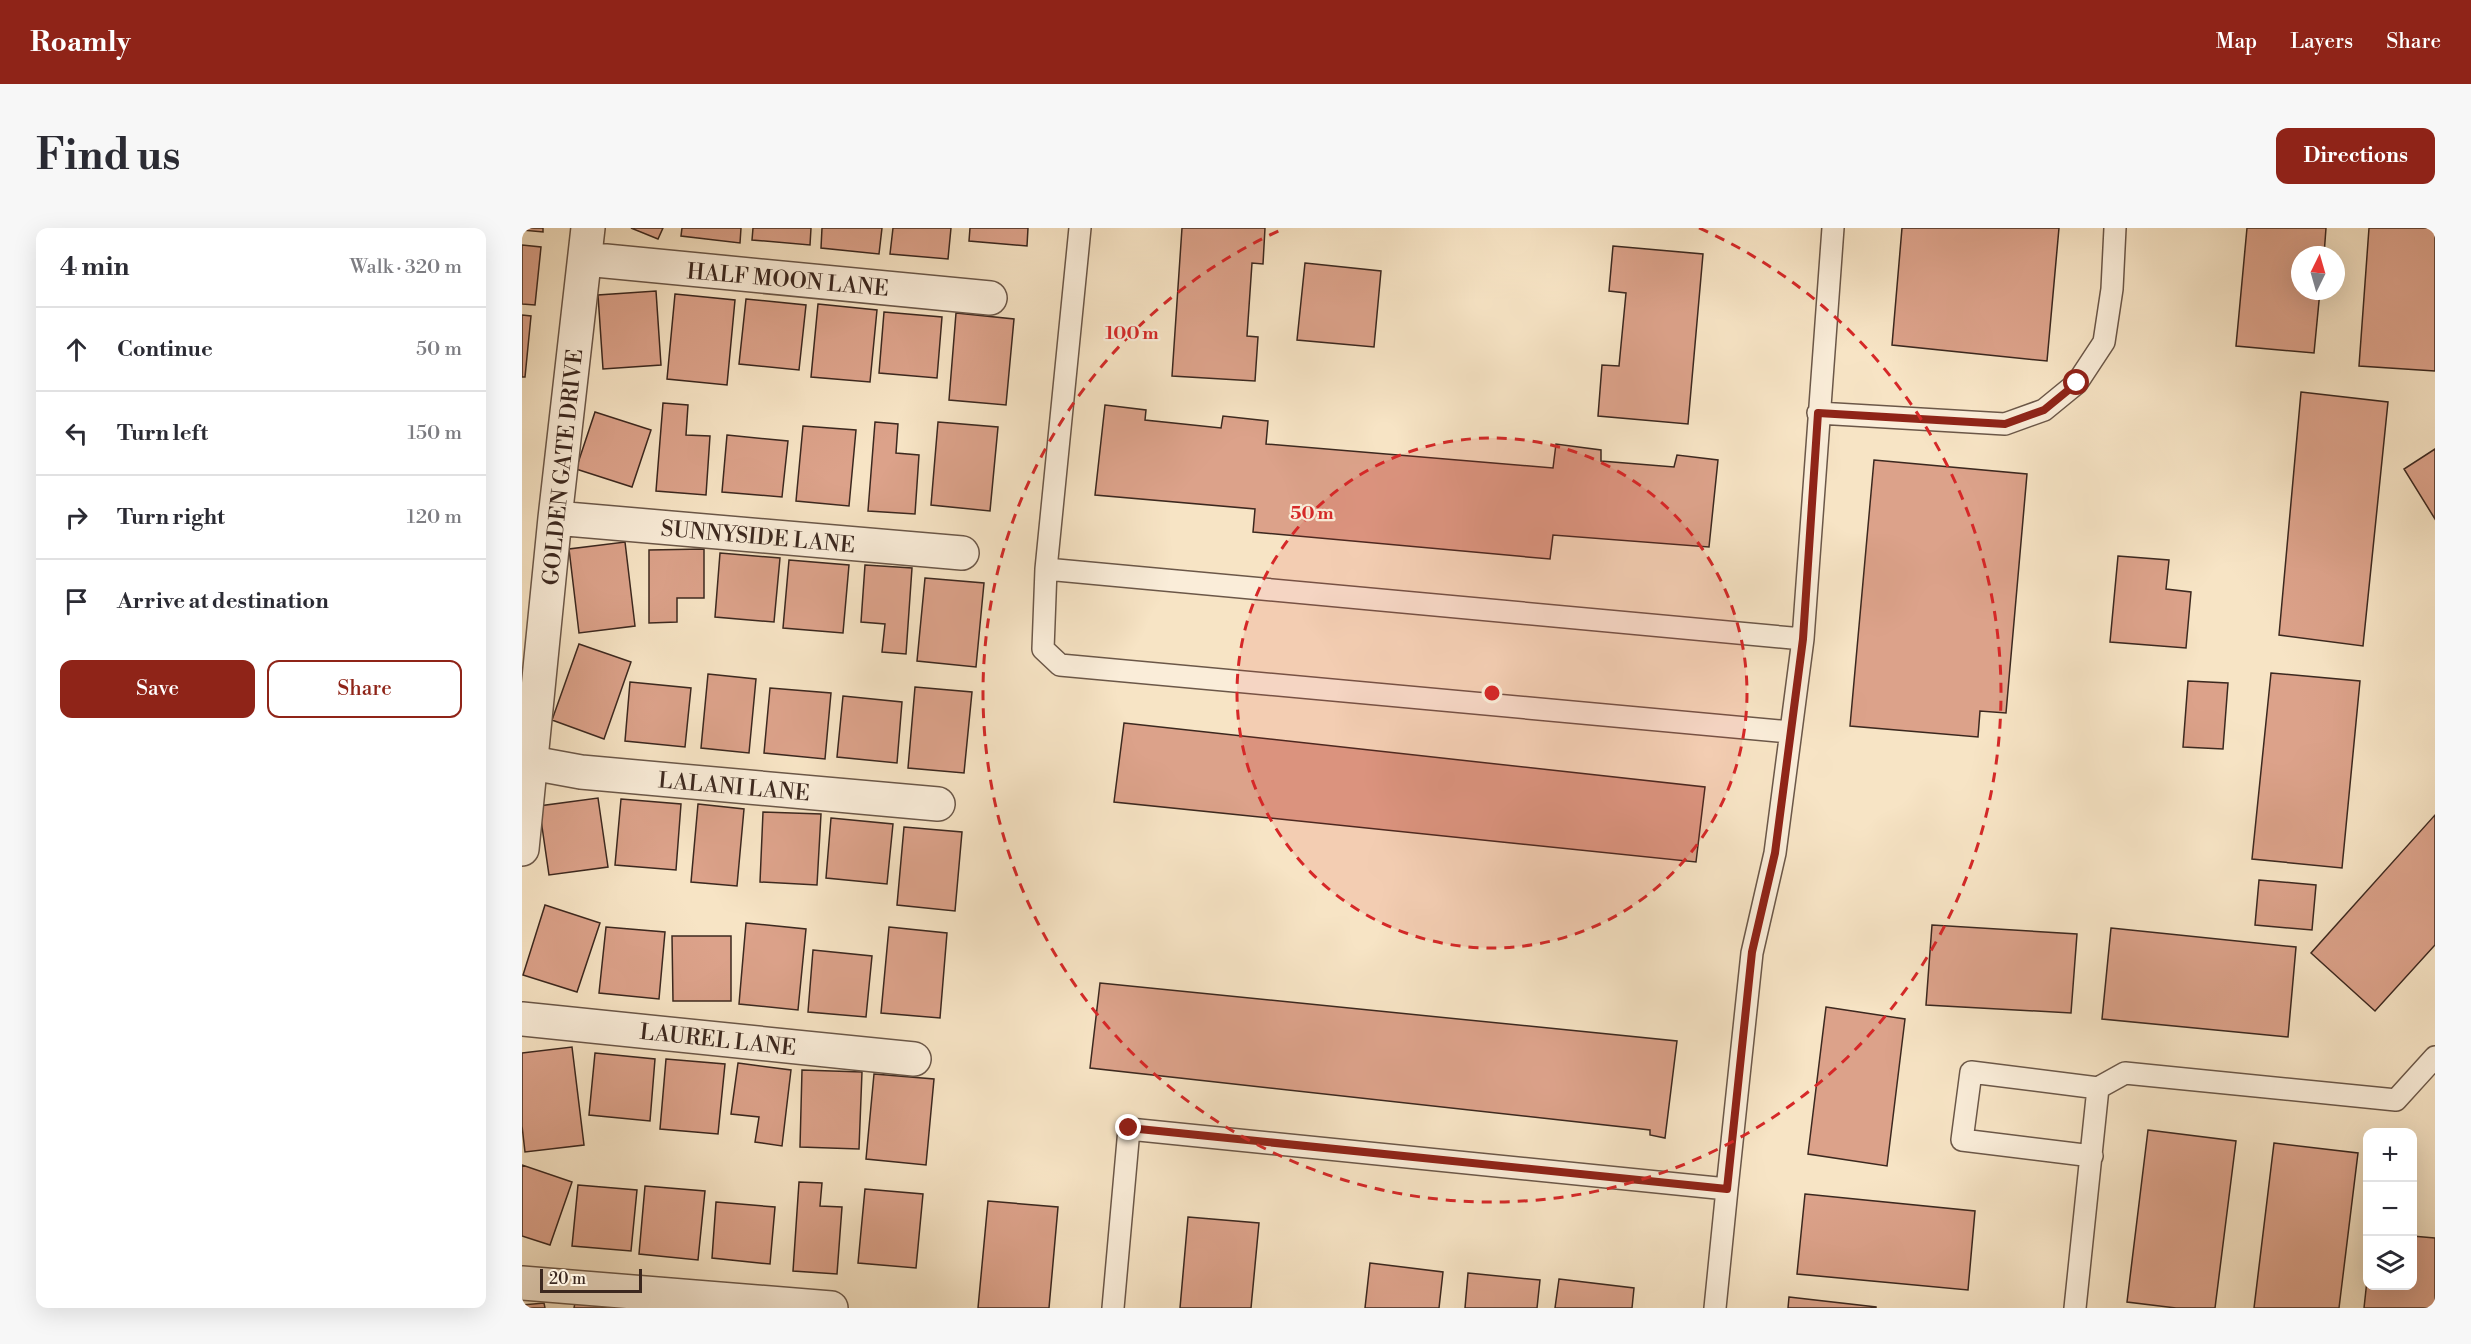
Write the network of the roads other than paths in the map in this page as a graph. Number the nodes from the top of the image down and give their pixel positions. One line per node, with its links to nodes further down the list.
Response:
1 (1080, 228): 9 (lane)
2 (1833, 228): 6 (lane)
3 (2115, 228): 6 (lane)
4 (587, 244): 5 (street, HALF MOON LANE); 7 (street, GOLDEN GATE DRIVE)
5 (990, 298)
6 (1818, 413): 10 (lane)
7 (555, 518): 8 (street, SUNNYSIDE LANE); 12 (street, GOLDEN GATE DRIVE)
8 (962, 553)
9 (1046, 569): 10 (lane); 11 (lane)
10 (1803, 639): 11 (lane)
11 (1790, 732): 20 (lane)
12 (532, 763): 13 (street, LALANI LANE); 14 (street, GOLDEN GATE DRIVE)
13 (938, 804)
14 (522, 849)
15 (522, 1018): 17 (street, LAUREL LANE)
16 (2435, 1057): 18 (lane)
17 (914, 1059)
18 (2098, 1088): 19 (lane); 19 (lane)
19 (2092, 1155): 25 (lane)
20 (1727, 1189): 23 (lane); 24 (lane)
21 (522, 1282): 22 (street)
22 (831, 1308)
23 (1113, 1308)
24 (1715, 1308)
25 (2075, 1308)

